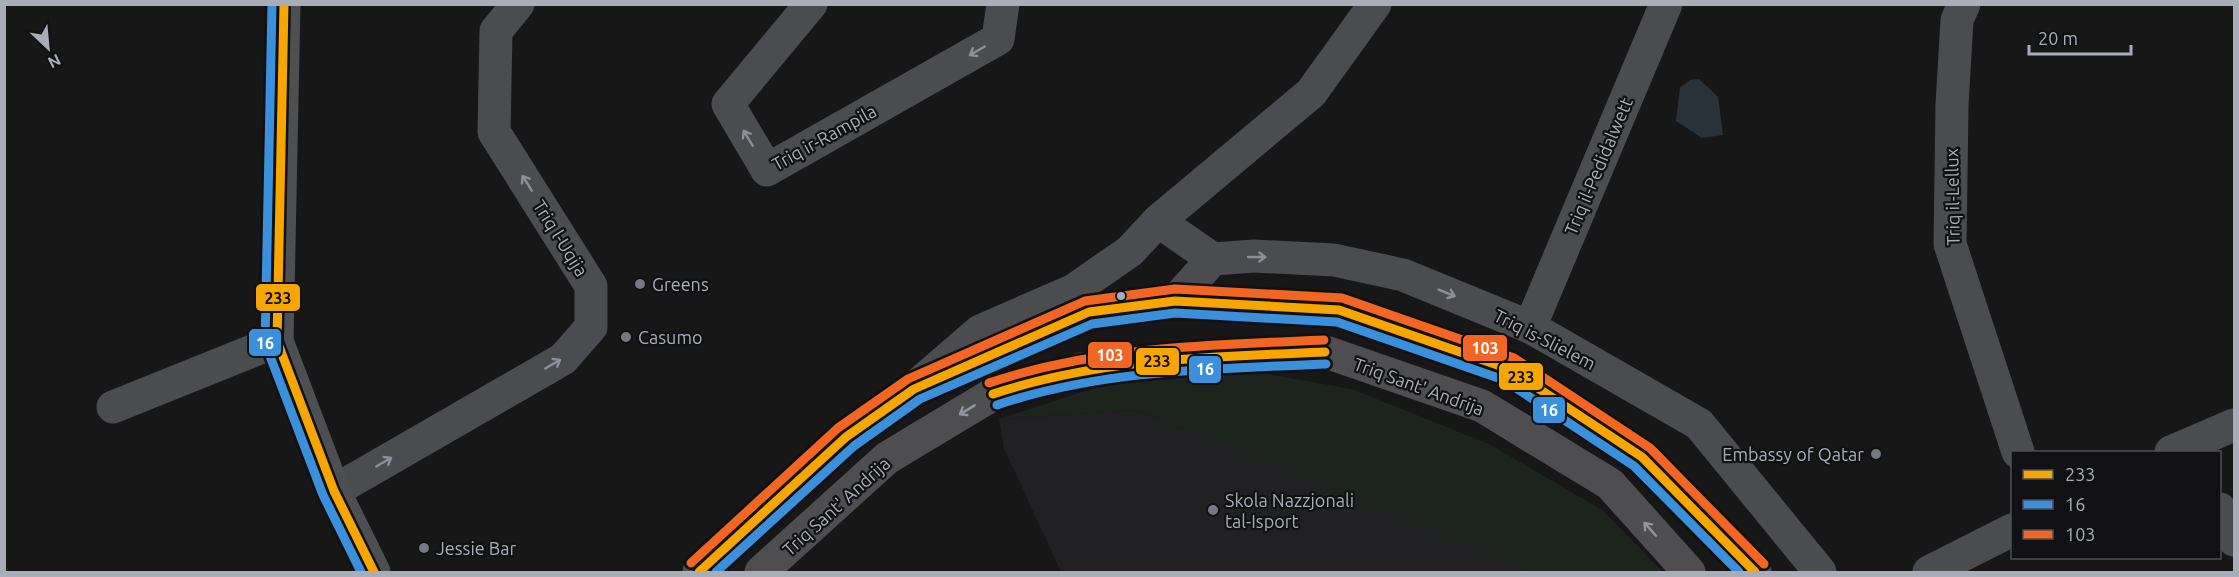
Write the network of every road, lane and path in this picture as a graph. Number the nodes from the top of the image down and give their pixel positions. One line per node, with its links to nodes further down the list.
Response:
1 (284, 4): 12 (main road)
2 (518, 4): 18 (street, Triq l-Uqija, one-way to 2)
3 (811, 4): 4 (street, Triq ir-Rampila, one-way to 3)
4 (1003, 4)
5 (1375, 4): 8 (street)
6 (1666, 4): 11 (street, Triq il-Pedidalwett)
7 (1964, 4): 17 (street, Triq il-Lellux)
8 (1158, 221): 9 (street); 13 (street)
9 (1213, 259): 10 (street); 11 (street, Triq is-Slielem, one-way to 11)
10 (1175, 301): 13 (highway); 26 (highway)
11 (1530, 327): 27 (street, Triq is-Slielem)
12 (277, 341): 14 (street); 18 (main road)
13 (914, 389): 24 (highway)
14 (113, 408)
15 (2235, 425): 16 (street)
16 (2184, 450)
17 (2017, 451)
18 (334, 491): 23 (main road)
19 (2221, 511): 21 (street)
20 (2011, 531): 28 (street)
21 (2235, 540)
22 (764, 572): 25 (highway, Triq Sant' Andrija, one-way to 22)
23 (374, 573)
24 (699, 573)
25 (1689, 573)
26 (1755, 573)
27 (1820, 573)
28 (1929, 573)

